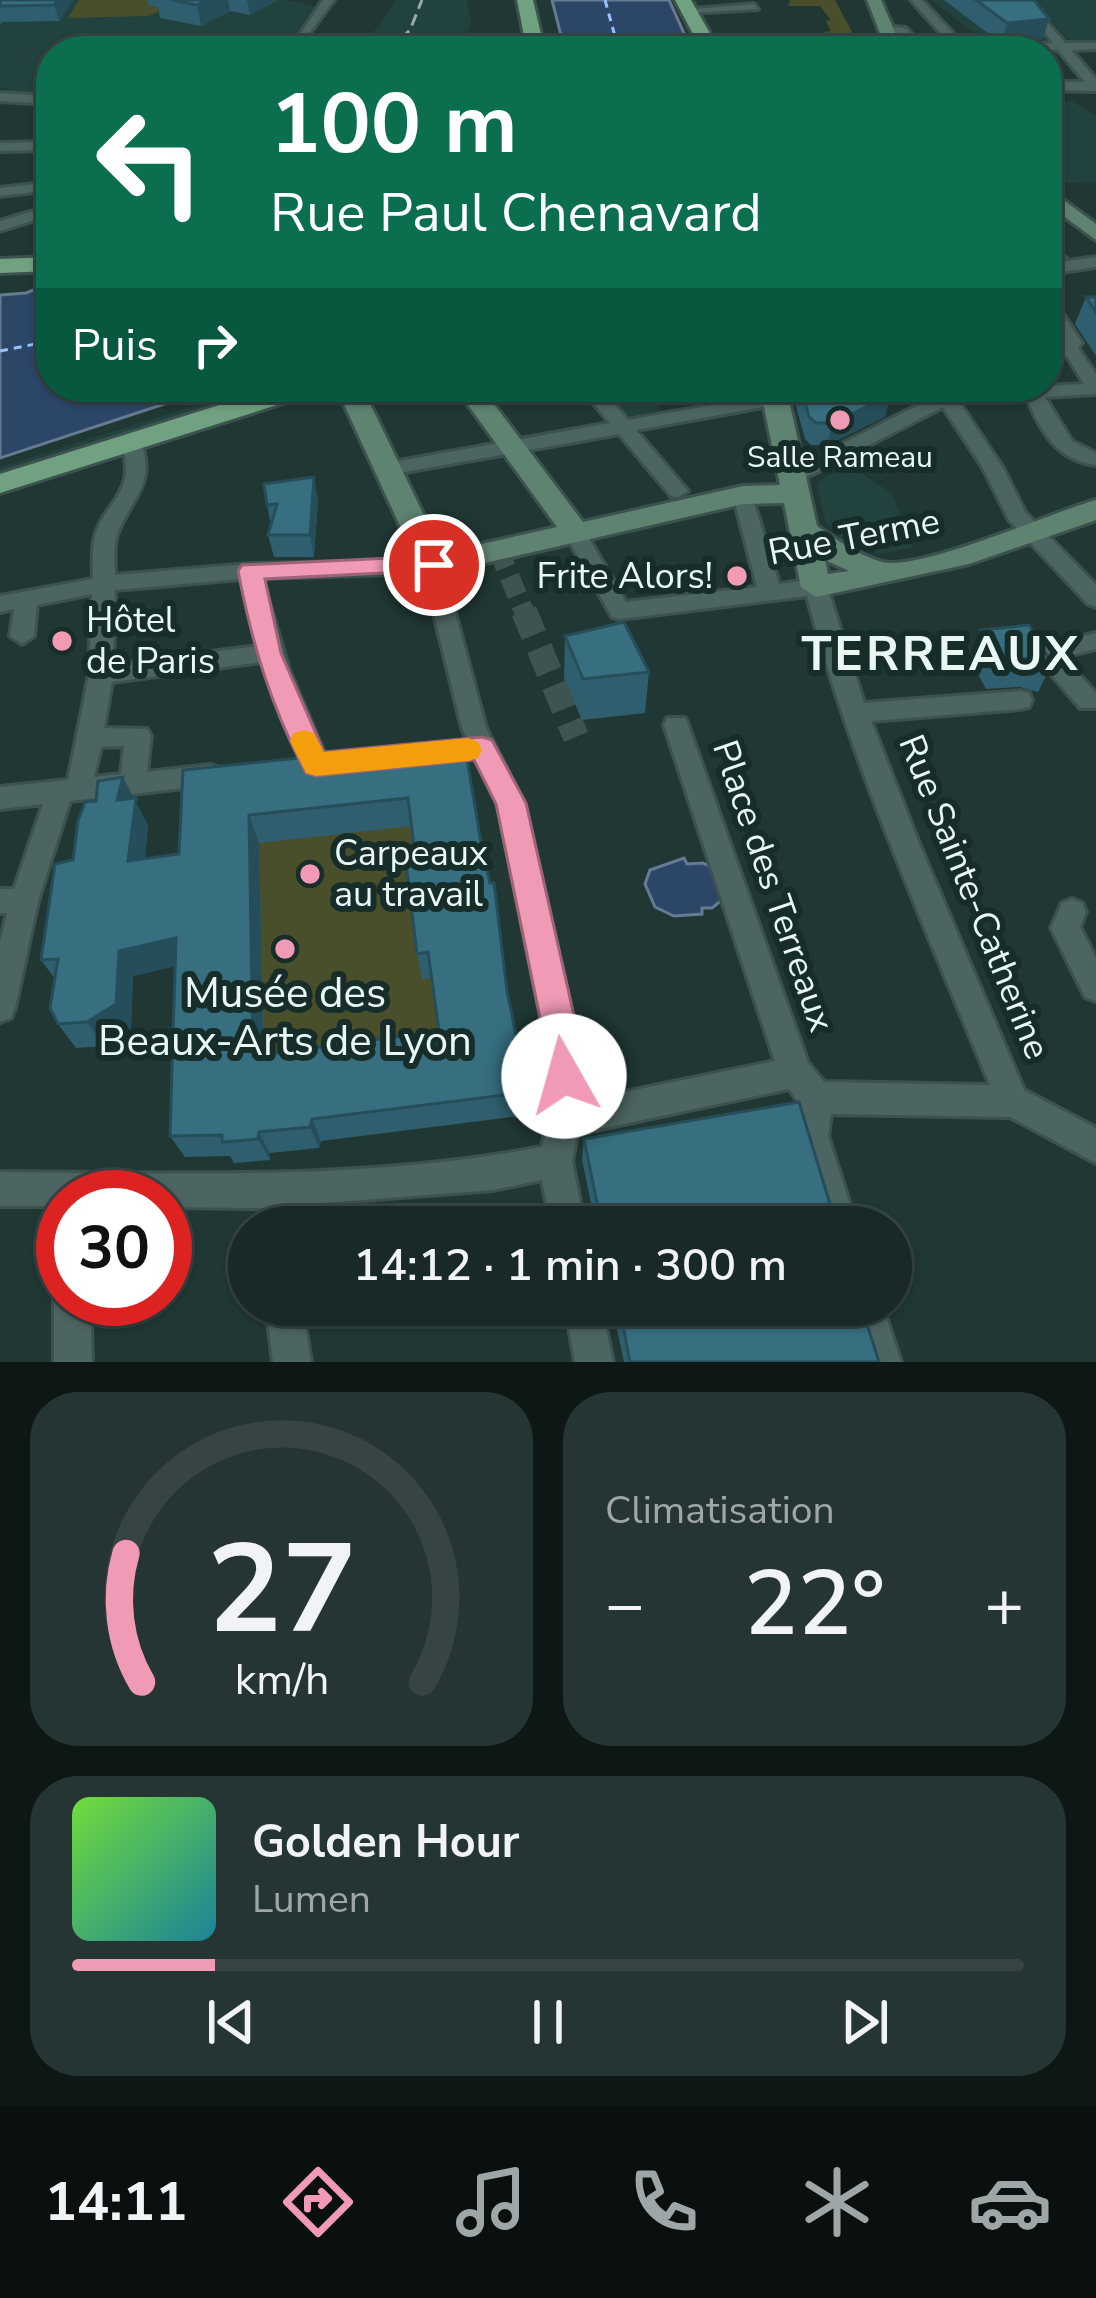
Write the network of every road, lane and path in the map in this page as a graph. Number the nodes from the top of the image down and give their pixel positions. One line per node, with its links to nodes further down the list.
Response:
1 (525, 0): 10 (main road)
2 (874, 0): 8 (street)
3 (916, 0): 14 (street)
4 (327, 4): 9 (street)
5 (685, 5): 7 (street); 11 (main road)
6 (1026, 5): 15 (street)
7 (754, 8)
8 (886, 28): 12 (street); 13 (street)
9 (302, 36)
10 (533, 36)
11 (703, 36)
12 (889, 36)
13 (907, 36)
14 (949, 36)
15 (1052, 36)
16 (1062, 46): 17 (street)
17 (1096, 46)
18 (1062, 48): 20 (street)
19 (1062, 86): 20 (street)
20 (1095, 86)
21 (0, 97): 22 (street)
22 (36, 99)
23 (36, 146): 24 (street)
24 (0, 147)
25 (36, 188): 26 (street)
26 (0, 192)
27 (1062, 206): 30 (street)
28 (36, 215): 29 (street)
29 (0, 226)
30 (1096, 233)
31 (1062, 261): 32 (street)
32 (1096, 262)
33 (36, 265): 34 (main road)
34 (0, 266)
35 (1062, 327): 37 (street)
36 (1062, 349): 37 (street)
37 (1068, 349): 38 (street)
38 (1096, 389): 39 (street)
39 (1062, 391)
40 (257, 402): 50 (main road)
41 (356, 402): 53 (street)
42 (481, 402): 51 (street)
43 (602, 402): 49 (street)
44 (736, 402): 49 (street)
45 (777, 402): 55 (street)
46 (928, 402): 55 (street)
47 (950, 402): 61 (street)
48 (1040, 402): 52 (street)
49 (624, 428): 51 (street); 56 (street)
50 (131, 442): 54 (main road); 65 (street)
51 (513, 448): 53 (street); 60 (street)
52 (1096, 459)
53 (388, 469): 62 (street)
54 (0, 484)
55 (793, 485): 57 (street); 59 (street)
56 (678, 491)
57 (743, 495): 60 (street); 67 (street)
58 (1096, 509): 61 (street, Rue Terme)
59 (802, 529): 64 (street); 66 (street)
60 (574, 530): 62 (street); 67 (street, Rue Terme)
61 (1034, 535): 64 (street, Rue Terme); 68 (street)
62 (434, 565): 63 (street); 80 (street)
63 (250, 571): 65 (street); 73 (street)
64 (884, 574): 66 (street, Rue Terme)
65 (104, 584): 69 (street); 74 (street)
66 (816, 587): 67 (street, Rue Terme); 77 (street, Rue Sainte-Catherine)
67 (770, 593)
68 (1096, 598)
69 (26, 599): 70 (street); 71 (street)
70 (0, 604)
71 (22, 636)
72 (1096, 641): 75 (street)
73 (267, 653): 74 (street); 82 (street)
74 (101, 675): 79 (street)
75 (1079, 696)
76 (1020, 700): 77 (street)
77 (860, 713): 92 (street, Rue Sainte-Catherine)
78 (676, 725): 91 (street, Place des Terreaux)
79 (90, 738): 84 (street); 85 (street)
80 (482, 748): 81 (street); 93 (street)
81 (451, 752)
82 (280, 768)
83 (244, 772): 84 (street)
84 (133, 783): 85 (street)
85 (69, 790): 86 (street); 87 (street)
86 (0, 798)
87 (12, 901): 90 (street)
88 (1072, 912): 89 (street)
89 (1096, 987)
90 (0, 1008)
91 (806, 1085): 92 (street); 93 (street, Place des Terreaux); 102 (street)
92 (1013, 1101): 94 (street)
93 (566, 1110): 95 (street)
94 (1096, 1146)
95 (555, 1161): 97 (street); 101 (street)
96 (0, 1189): 98 (street)
97 (282, 1190): 99 (street); 100 (street)
98 (36, 1192)
99 (192, 1192)
100 (280, 1206)
101 (564, 1206)
102 (834, 1206)
103 (72, 1326): 107 (street)
104 (287, 1326): 108 (street)
105 (587, 1326): 109 (street)
106 (871, 1326): 110 (street)
107 (73, 1362)
108 (292, 1362)
109 (594, 1362)
110 (882, 1362)

